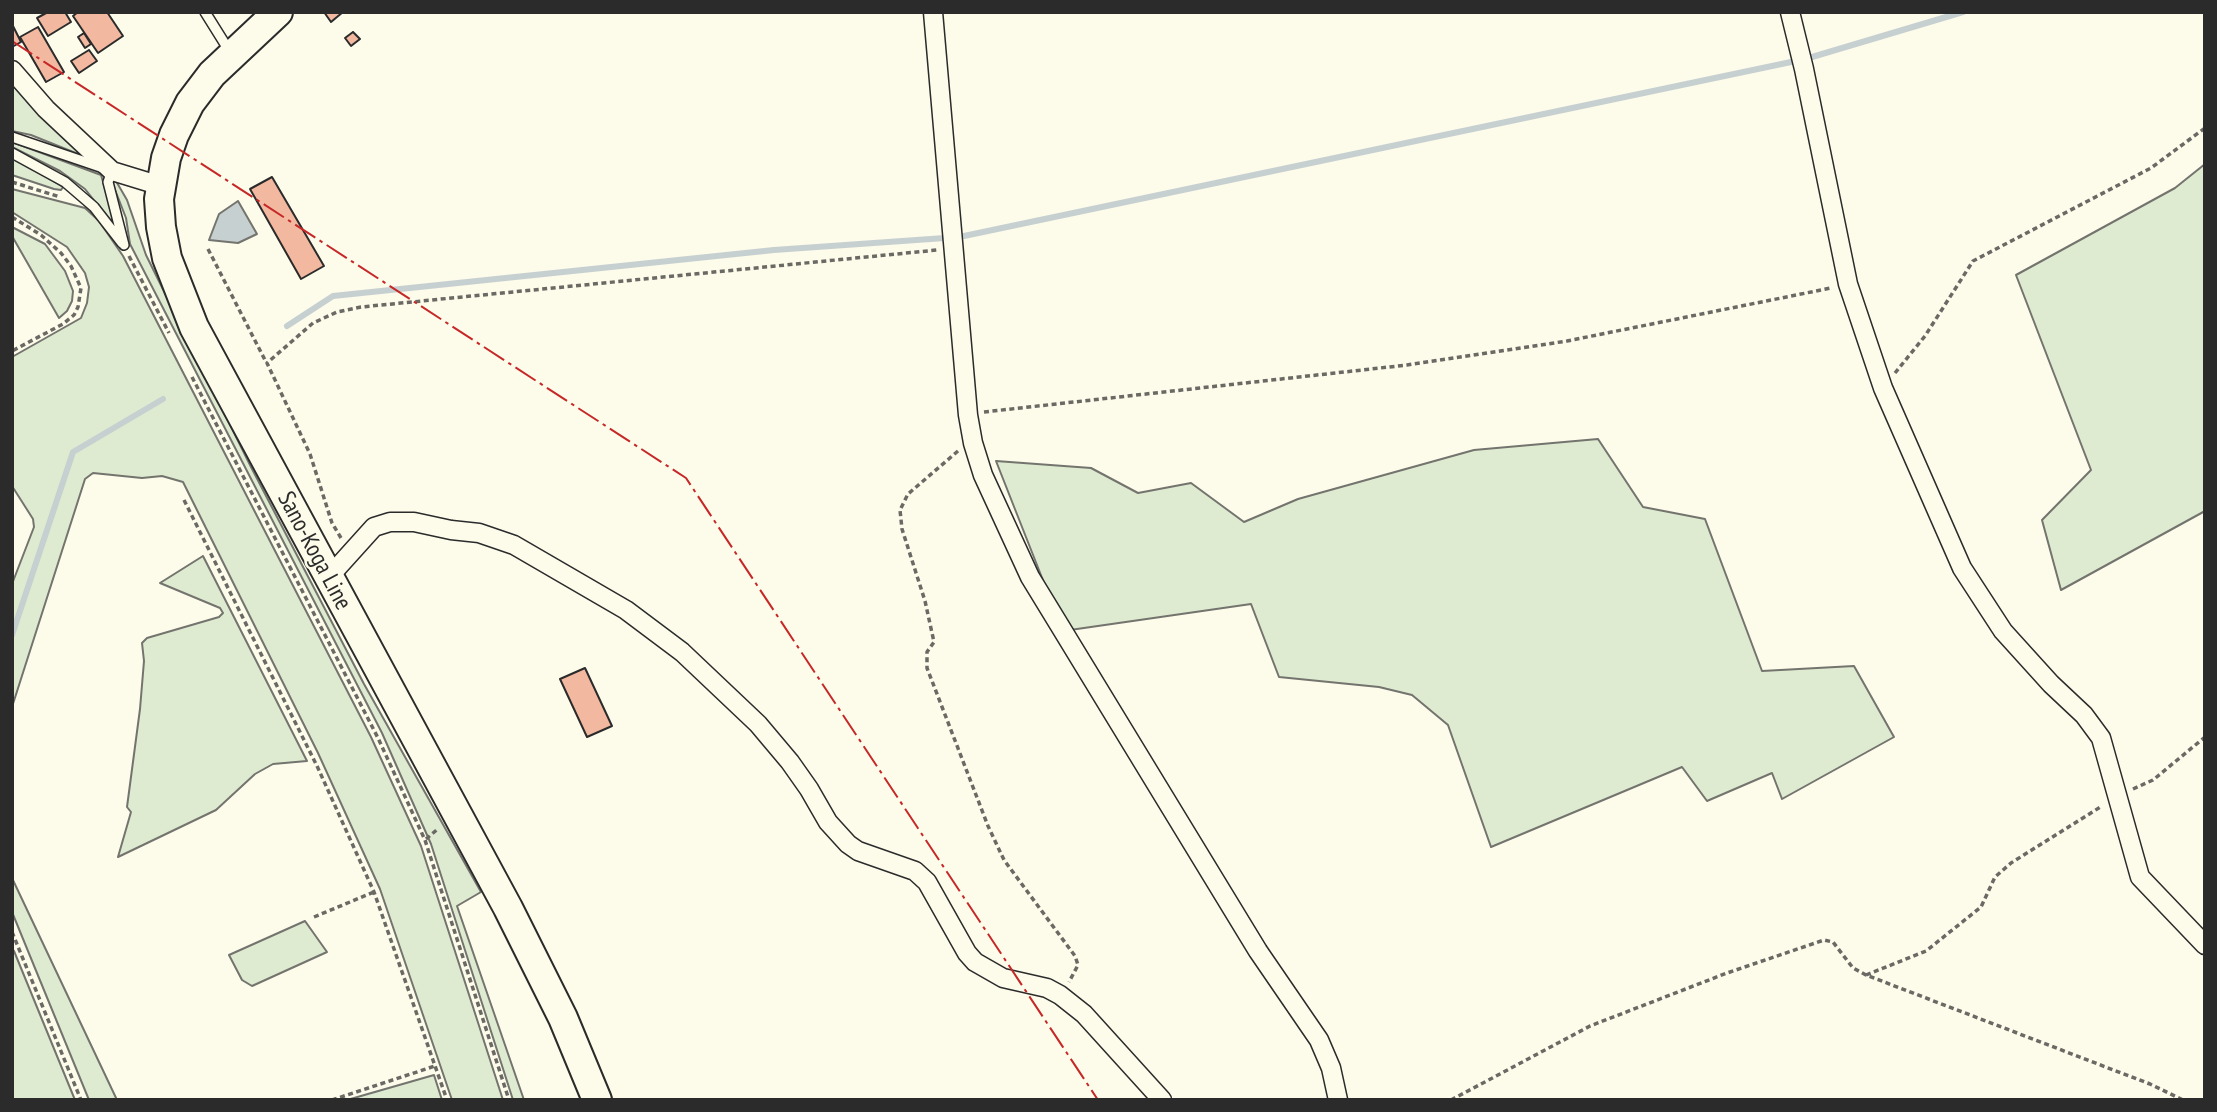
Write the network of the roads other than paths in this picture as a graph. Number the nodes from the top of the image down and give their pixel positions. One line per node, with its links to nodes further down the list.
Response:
1 (205, 12): 5 (lane)
2 (278, 12): 5 (main road, Sano-Koga Line)
3 (933, 12): 15 (street)
4 (1790, 12): 12 (street)
5 (232, 55): 10 (main road, Sano-Koga Line)
6 (12, 70): 9 (street)
7 (12, 137): 9 (lane)
8 (12, 153): 9 (lane)
9 (112, 171): 10 (street)
10 (160, 186): 11 (main road, Sano-Koga Line)
11 (327, 574): 13 (main road, Sano-Koga Line); 14 (street)
12 (2205, 945)
13 (597, 1100)
14 (1162, 1100)
15 (1338, 1100)

